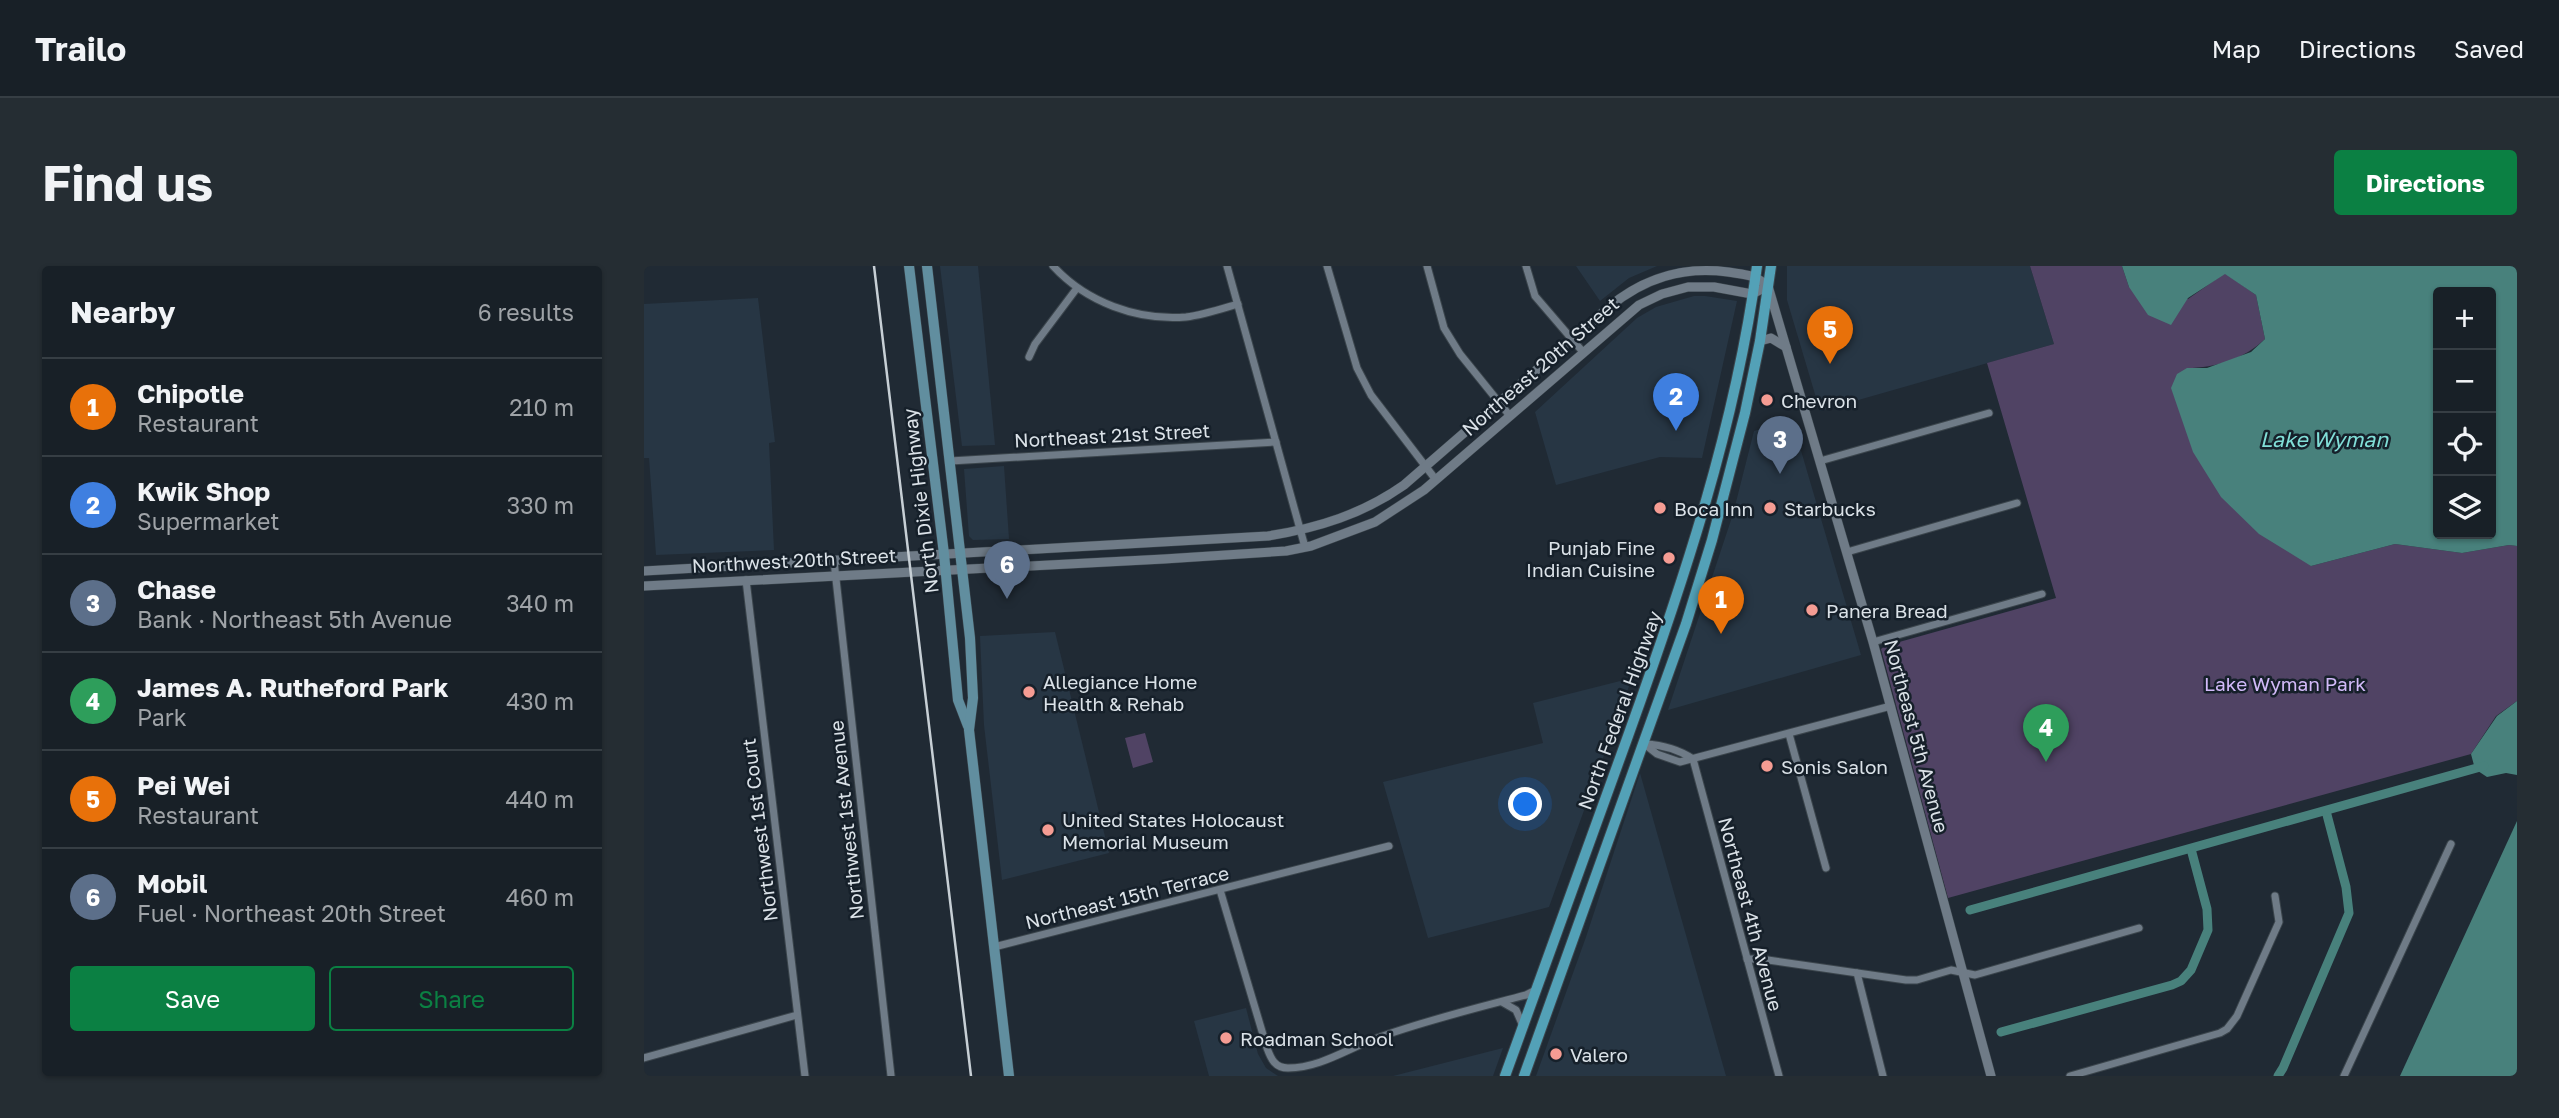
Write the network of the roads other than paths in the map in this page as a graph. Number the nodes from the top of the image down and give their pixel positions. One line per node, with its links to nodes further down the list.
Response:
1 (909, 266): 17 (main road, North Dixie Highway)
2 (927, 266): 16 (main road, North Dixie Highway)
3 (1053, 266): 12 (street)
4 (1227, 266): 15 (street)
5 (1327, 266): 31 (street)
6 (1427, 266): 23 (street)
7 (1526, 266): 18 (street)
8 (1772, 266): 11 (main road, North Federal Highway)
9 (1756, 271): 10 (street, Northeast 20th Street); 11 (street); 14 (main road, North Federal Highway)
10 (1665, 275): 13 (street); 18 (street, Northeast 20th Street)
11 (1768, 286): 14 (street); 19 (main road, North Federal Highway); 20 (street, Northeast 5th Avenue)
12 (1077, 288): 15 (street); 22 (street)
13 (1670, 292): 14 (street, Northeast 20th Street); 21 (street, Northeast 20th Street)
14 (1752, 294): 27 (main road, North Federal Highway)
15 (1238, 304): 26 (street)
16 (932, 312): 17 (main road); 29 (main road, North Dixie Highway)
17 (915, 314): 41 (main road, North Dixie Highway)
18 (1572, 339): 21 (street); 23 (street, Northeast 20th Street)
19 (1760, 341): 20 (street); 28 (main road, North Federal Highway)
20 (1786, 346): 30 (street, Northeast 5th Avenue)
21 (1583, 352): 25 (street, Northeast 20th Street)
22 (1029, 357)
23 (1499, 403): 25 (street); 31 (street, Northeast 20th Street)
24 (1989, 413): 30 (street)
25 (1510, 415): 32 (street, Northeast 20th Street)
26 (1276, 442): 29 (street, Northeast 21st Street); 35 (street)
27 (1720, 446): 28 (main road); 34 (main road, North Federal Highway)
28 (1735, 451): 36 (main road, North Federal Highway)
29 (950, 461): 39 (main road, North Dixie Highway)
30 (1820, 461): 40 (street, Northeast 5th Avenue)
31 (1426, 466): 32 (street); 35 (street, Northeast 20th Street)
32 (1436, 480): 38 (street, Northeast 20th Street)
33 (2017, 503): 40 (street)
34 (1703, 513): 36 (main road); 53 (main road, North Federal Highway)
35 (1301, 530): 37 (street, Northeast 20th Street); 38 (street)
36 (1712, 540): 54 (main road, North Federal Highway)
37 (1092, 545): 39 (street, Northeast 20th Street); 43 (street)
38 (1305, 547): 43 (street, Northeast 20th Street)
39 (961, 552): 41 (street, Northeast 20th Street); 46 (main road, North Dixie Highway)
40 (1847, 552): 55 (street, Northeast 5th Avenue)
41 (944, 554): 42 (street, Northwest 20th Street); 45 (main road, North Dixie Highway)
42 (834, 561): 44 (street, Northwest 20th Street); 48 (street, Northwest 1st Avenue)
43 (1095, 562): 46 (street, Northeast 20th Street)
44 (783, 563): 47 (street, Northwest 20th Street); 49 (street)
45 (946, 569): 46 (street, Northeast 20th Street); 48 (street, Northwest 20th Street); 58 (main road, North Dixie Highway)
46 (962, 569): 58 (main road, North Dixie Highway)
47 (644, 571)
48 (836, 576): 49 (street, Northwest 20th Street); 82 (street, Northwest 1st Avenue)
49 (762, 579): 50 (street, Northwest 20th Street)
50 (746, 580): 51 (street, Northwest 20th Street); 77 (street, Northwest 1st Court)
51 (644, 586)
52 (2042, 594): 55 (street)
53 (1671, 619): 54 (street); 57 (main road, North Federal Highway)
54 (1686, 624): 61 (main road, North Federal Highway)
55 (1873, 642): 56 (street, Northeast 5th Avenue)
56 (1891, 706): 59 (street); 72 (street, Northeast 5th Avenue)
57 (1636, 713): 60 (main road, North Federal Highway); 61 (main road)
58 (969, 730): 70 (main road, North Dixie Highway)
59 (1789, 734): 62 (street); 66 (street)
60 (1627, 740): 63 (main road); 74 (main road, North Federal Highway)
61 (1643, 744): 62 (street); 63 (main road, North Federal Highway)
62 (1693, 760): 71 (street, Northeast 4th Avenue)
63 (1633, 770): 79 (main road, North Federal Highway)
64 (2451, 844): 90 (street)
65 (1389, 846): 67 (street, Northeast 15th Terrace)
66 (1826, 868)
67 (1220, 890): 70 (street, Northeast 15th Terrace); 75 (street)
68 (2275, 896): 89 (street)
69 (2140, 928): 72 (street)
70 (994, 947): 83 (main road, North Dixie Highway)
71 (1747, 959): 73 (street); 86 (street, Northeast 4th Avenue)
72 (1962, 972): 73 (street); 88 (street, Northeast 5th Avenue)
73 (1857, 973): 87 (street)
74 (1537, 990): 75 (street); 76 (main road, North Federal Highway)
75 (1502, 1002): 78 (street)
76 (1528, 1012): 78 (main road, North Federal Highway); 79 (main road)
77 (797, 1015): 80 (street); 81 (street, Northwest 1st Court)
78 (1523, 1027): 84 (main road, North Federal Highway)
79 (1539, 1032): 85 (main road, North Federal Highway)
80 (644, 1058)
81 (805, 1076)
82 (891, 1076)
83 (1009, 1076)
84 (1505, 1076)
85 (1524, 1076)
86 (1779, 1076)
87 (1883, 1076)
88 (1991, 1076)
89 (2070, 1076)
90 (2344, 1076)

